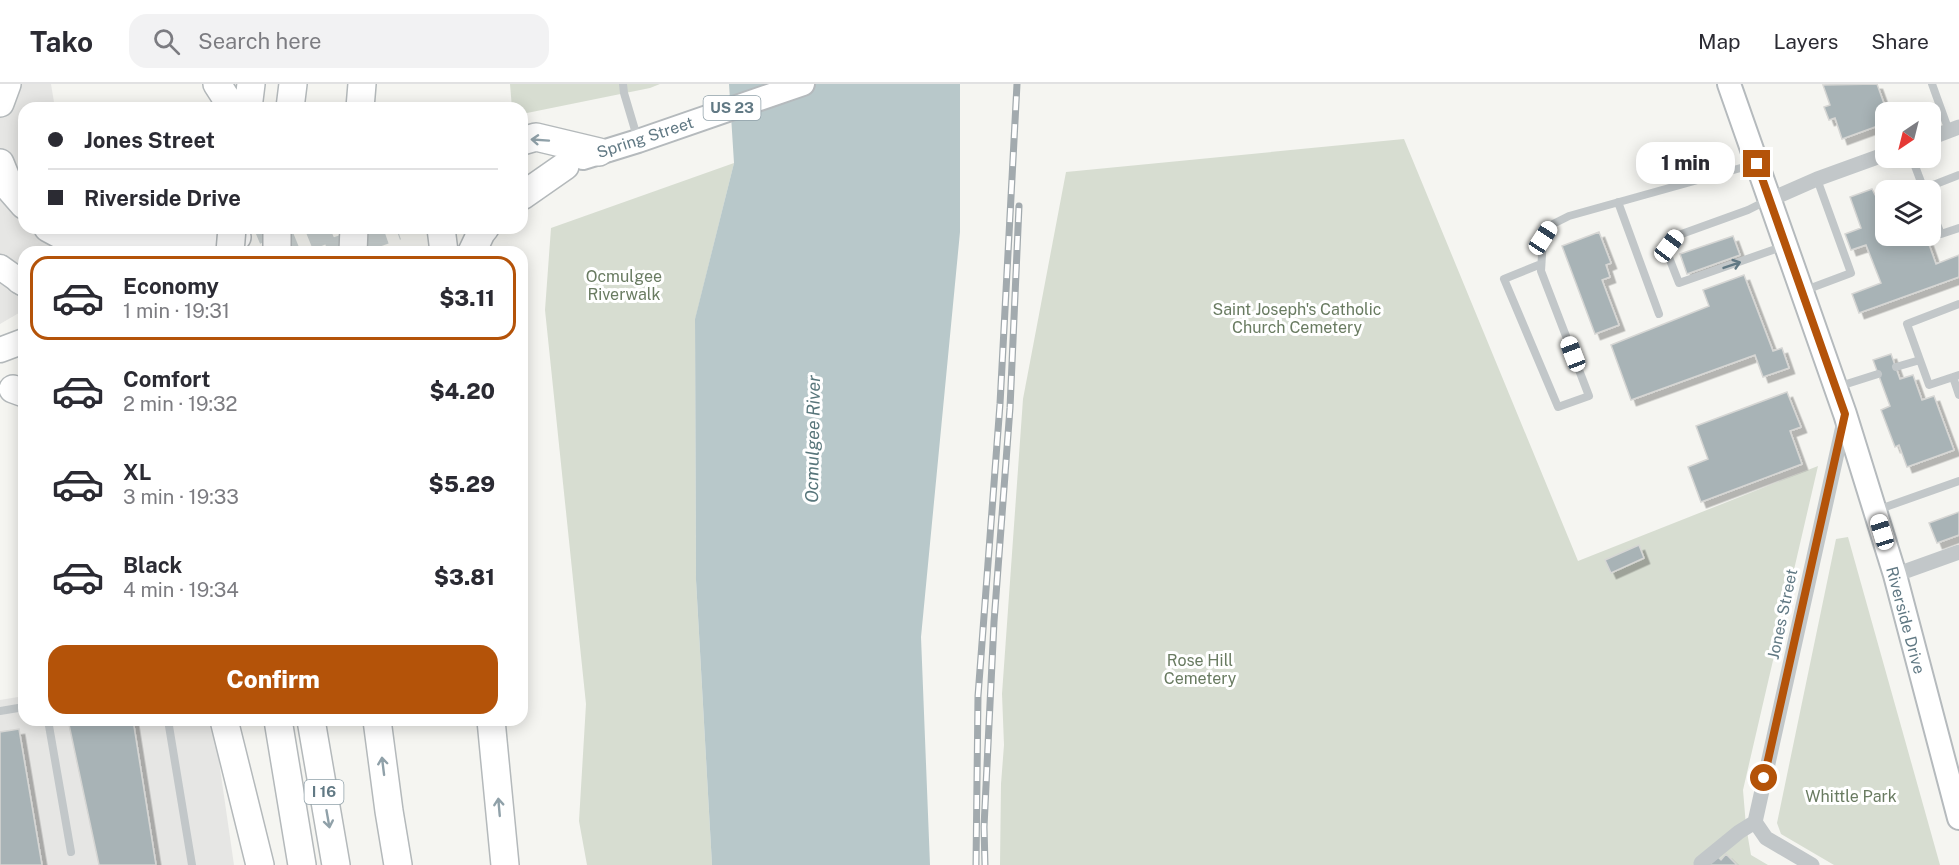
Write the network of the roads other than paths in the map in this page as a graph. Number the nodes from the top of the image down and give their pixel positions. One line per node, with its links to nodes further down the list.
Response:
1 (7, 84): 14 (highway)
2 (217, 84): 10 (highway)
3 (251, 84): 11 (highway)
4 (293, 84): 12 (highway)
5 (362, 84): 13 (highway)
6 (623, 84): 17 (lane)
7 (803, 84): 17 (main road, Spring Street / US 23)
8 (1729, 84): 21 (main road, Riverside Drive)
9 (1932, 84): 15 (lane)
10 (226, 102)
11 (249, 102)
12 (291, 102)
13 (360, 102)
14 (0, 103)
15 (1954, 129)
16 (528, 139): 18 (highway, one-way to 16)
17 (638, 141): 18 (main road, Spring Street / US 23)
18 (599, 152): 22 (main road, Spring Street / US 23)
19 (1875, 158): 25 (street)
20 (0, 163): 28 (highway)
21 (1757, 164): 29 (main road, Riverside Drive); 30 (lane)
22 (565, 166): 24 (main road, Spring Street / US 23); 27 (highway)
23 (1959, 175): 26 (lane)
24 (528, 177)
25 (1817, 179): 29 (street); 39 (lane)
26 (1941, 182)
27 (528, 192)
28 (18, 198)
29 (1769, 200): 37 (main road, Riverside Drive); 37 (lane, one-way to 37)
30 (1618, 202): 38 (lane); 41 (lane)
31 (1959, 228): 33 (lane)
32 (59, 234): 35 (highway)
33 (1941, 234)
34 (233, 239): 36 (highway)
35 (91, 246)
36 (112, 246)
37 (1785, 246): 39 (main road, Riverside Drive)
38 (1541, 264): 38 (lane)
39 (1801, 291): 48 (main road, Riverside Drive)
40 (1959, 304): 44 (lane)
41 (1659, 314)
42 (18, 342): 43 (highway)
43 (0, 350)
44 (1920, 360): 45 (lane); 47 (lane)
45 (1896, 367)
46 (1878, 374): 48 (lane)
47 (1956, 376): 49 (lane)
48 (1836, 388): 50 (main road, Riverside Drive)
49 (1959, 395)
50 (1845, 414): 52 (main road, Riverside Drive); 67 (street, Jones Street)
51 (1959, 481): 52 (lane)
52 (1875, 511): 54 (main road, Riverside Drive)
53 (1959, 552): 54 (street)
54 (1895, 575): 65 (main road, Riverside Drive)
55 (18, 708): 56 (lane)
56 (0, 711)
57 (49, 726): 68 (lane)
58 (169, 726): 71 (lane)
59 (225, 726): 69 (highway)
60 (242, 726): 69 (highway)
61 (279, 726): 72 (highway, I 16)
62 (312, 726): 73 (highway, I 16, one-way to 73)
63 (378, 726): 74 (highway, one-way to 63)
64 (492, 726): 75 (highway, one-way to 64)
65 (1956, 791): 66 (main road, Riverside Drive)
66 (1959, 818)
67 (1755, 822): 70 (street); 76 (street)
68 (71, 852)
69 (257, 854)
70 (1701, 863)
71 (192, 865)
72 (302, 865)
73 (336, 865)
74 (398, 865)
75 (505, 865)
76 (1812, 865)

